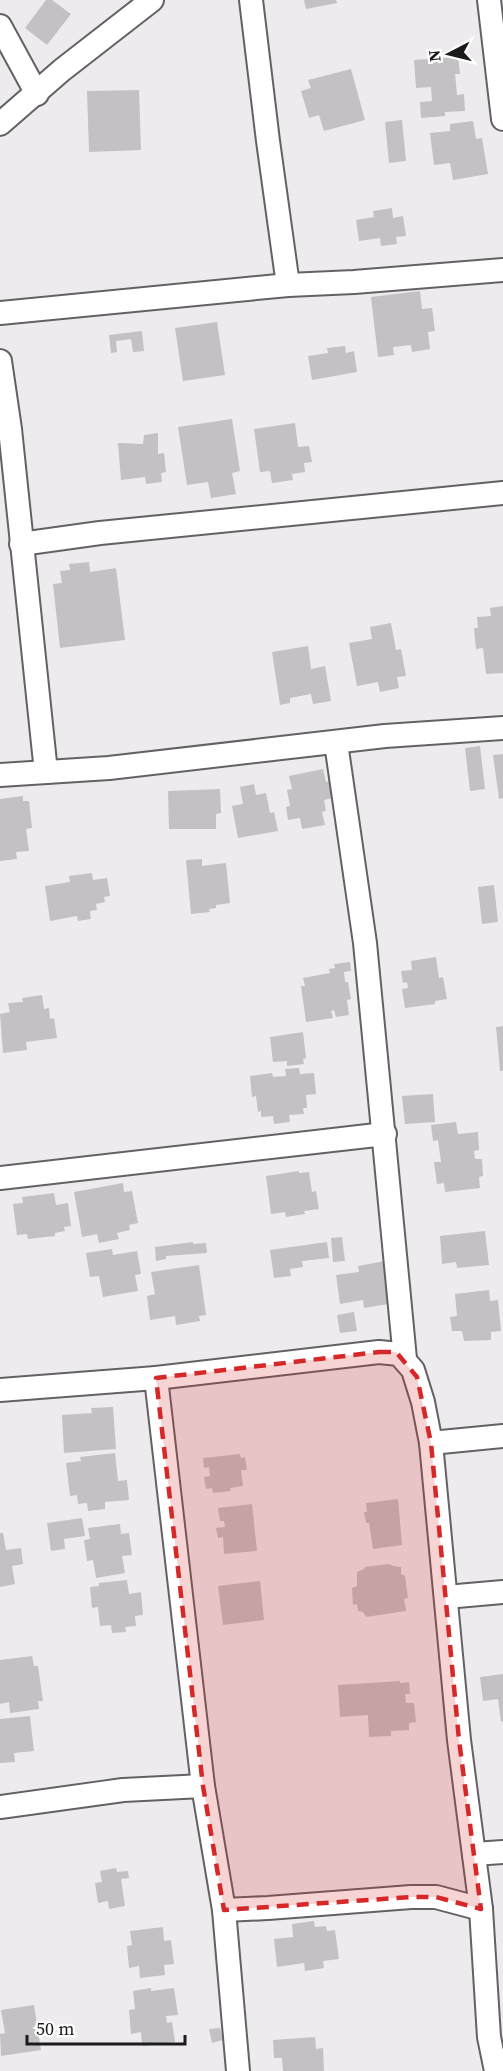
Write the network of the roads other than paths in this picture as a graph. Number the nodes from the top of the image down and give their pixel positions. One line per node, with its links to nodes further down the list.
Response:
1 (152, 0): 5 (street)
2 (251, 0): 9 (street)
3 (489, 0): 6 (street)
4 (0, 26): 5 (street)
5 (37, 94): 7 (street)
6 (503, 119)
7 (0, 124)
8 (503, 270): 9 (street)
9 (288, 285): 10 (street)
10 (0, 313)
11 (0, 361): 13 (street)
12 (503, 493): 13 (street)
13 (21, 544): 16 (street)
14 (503, 728): 15 (street)
15 (336, 743): 16 (street); 18 (street)
16 (46, 772): 17 (street)
17 (0, 776)
18 (385, 1134): 19 (street); 20 (street)
19 (0, 1178)
20 (405, 1359): 21 (street); 24 (street)
21 (156, 1378): 22 (street); 27 (street)
22 (0, 1390)
23 (503, 1436): 24 (street)
24 (431, 1443): 26 (street)
25 (503, 1592): 26 (street)
26 (446, 1597): 30 (street)
27 (203, 1786): 28 (street); 31 (street)
28 (0, 1807)
29 (503, 1852): 30 (street)
30 (474, 1854): 32 (street)
31 (224, 1910): 32 (street); 33 (street)
32 (481, 1910): 34 (street)
33 (238, 2071)
34 (496, 2071)

